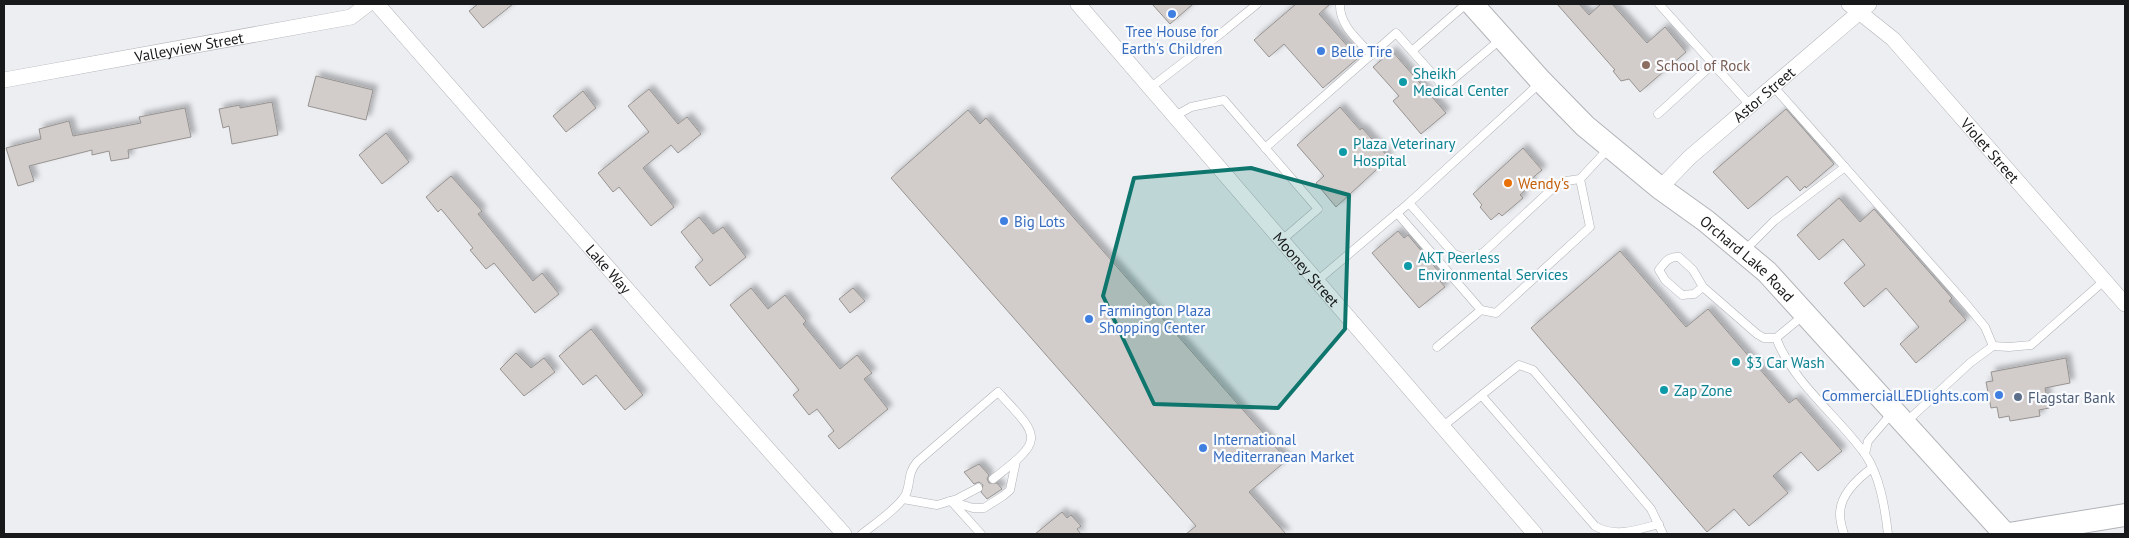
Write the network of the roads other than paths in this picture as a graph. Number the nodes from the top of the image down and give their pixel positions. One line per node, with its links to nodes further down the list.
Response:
1 (368, 4): 14 (street, Valleyview Street)
2 (377, 4): 51 (street, Lake Way)
3 (1078, 4): 17 (street, Mooney Street)
4 (1257, 4): 17 (lane)
5 (1340, 4): 12 (lane)
6 (1466, 4): 11 (lane)
7 (1472, 4): 10 (main road, Orchard Lake Road)
8 (1659, 4): 13 (lane)
9 (1860, 6): 16 (street, Astor Street); 30 (street, Violet Street)
10 (1502, 38): 11 (lane); 15 (main road, Orchard Lake Road)
11 (1412, 51): 12 (lane)
12 (1372, 55): 22 (lane)
13 (1713, 64): 18 (lane); 19 (lane)
14 (4, 80)
15 (1541, 82): 21 (main road, Orchard Lake Road); 26 (lane)
16 (1773, 86): 18 (street, Astor Street); 23 (lane)
17 (1150, 88): 20 (street, Mooney Street)
18 (1750, 105): 25 (street, Astor Street)
19 (1658, 114)
20 (1175, 116): 22 (lane); 28 (street, Mooney Street)
21 (1609, 147): 24 (lane); 25 (main road, Orchard Lake Road)
22 (1265, 148): 28 (lane)
23 (1845, 167): 29 (lane); 37 (lane)
24 (1580, 179): 26 (lane); 34 (lane)
25 (1660, 188): 29 (main road, Orchard Lake Road)
26 (1409, 203): 27 (lane)
27 (1396, 213): 31 (lane); 34 (lane)
28 (1282, 240): 31 (street, Mooney Street)
29 (1743, 251): 35 (main road, Orchard Lake Road)
30 (2105, 280): 33 (street, Violet Street); 37 (lane)
31 (1317, 281): 41 (street, Mooney Street)
32 (1703, 287): 32 (lane); 36 (lane)
33 (2125, 304)
34 (1481, 310): 38 (lane)
35 (1806, 313): 36 (lane); 40 (main road, Orchard Lake Road)
36 (1776, 338): 42 (lane)
37 (1993, 346): 40 (lane)
38 (1437, 347)
39 (1482, 396): 41 (lane); 50 (lane); 50 (lane)
40 (1898, 418): 42 (lane); 58 (main road, Orchard Lake Road)
41 (1442, 427): 54 (street, Mooney Street)
42 (1866, 454): 44 (lane)
43 (1016, 461): 45 (lane); 47 (lane); 48 (lane)
44 (1872, 468): 56 (lane); 57 (lane)
45 (993, 479)
46 (978, 488): 48 (lane)
47 (903, 499): 48 (lane); 52 (lane)
48 (950, 501): 53 (lane)
49 (2125, 515): 59 (main road)
50 (1658, 524): 55 (lane)
51 (844, 534)
52 (862, 534)
53 (981, 534)
54 (1535, 534)
55 (1663, 534)
56 (1844, 534)
57 (1888, 534)
58 (2004, 534)
59 (2009, 534)

